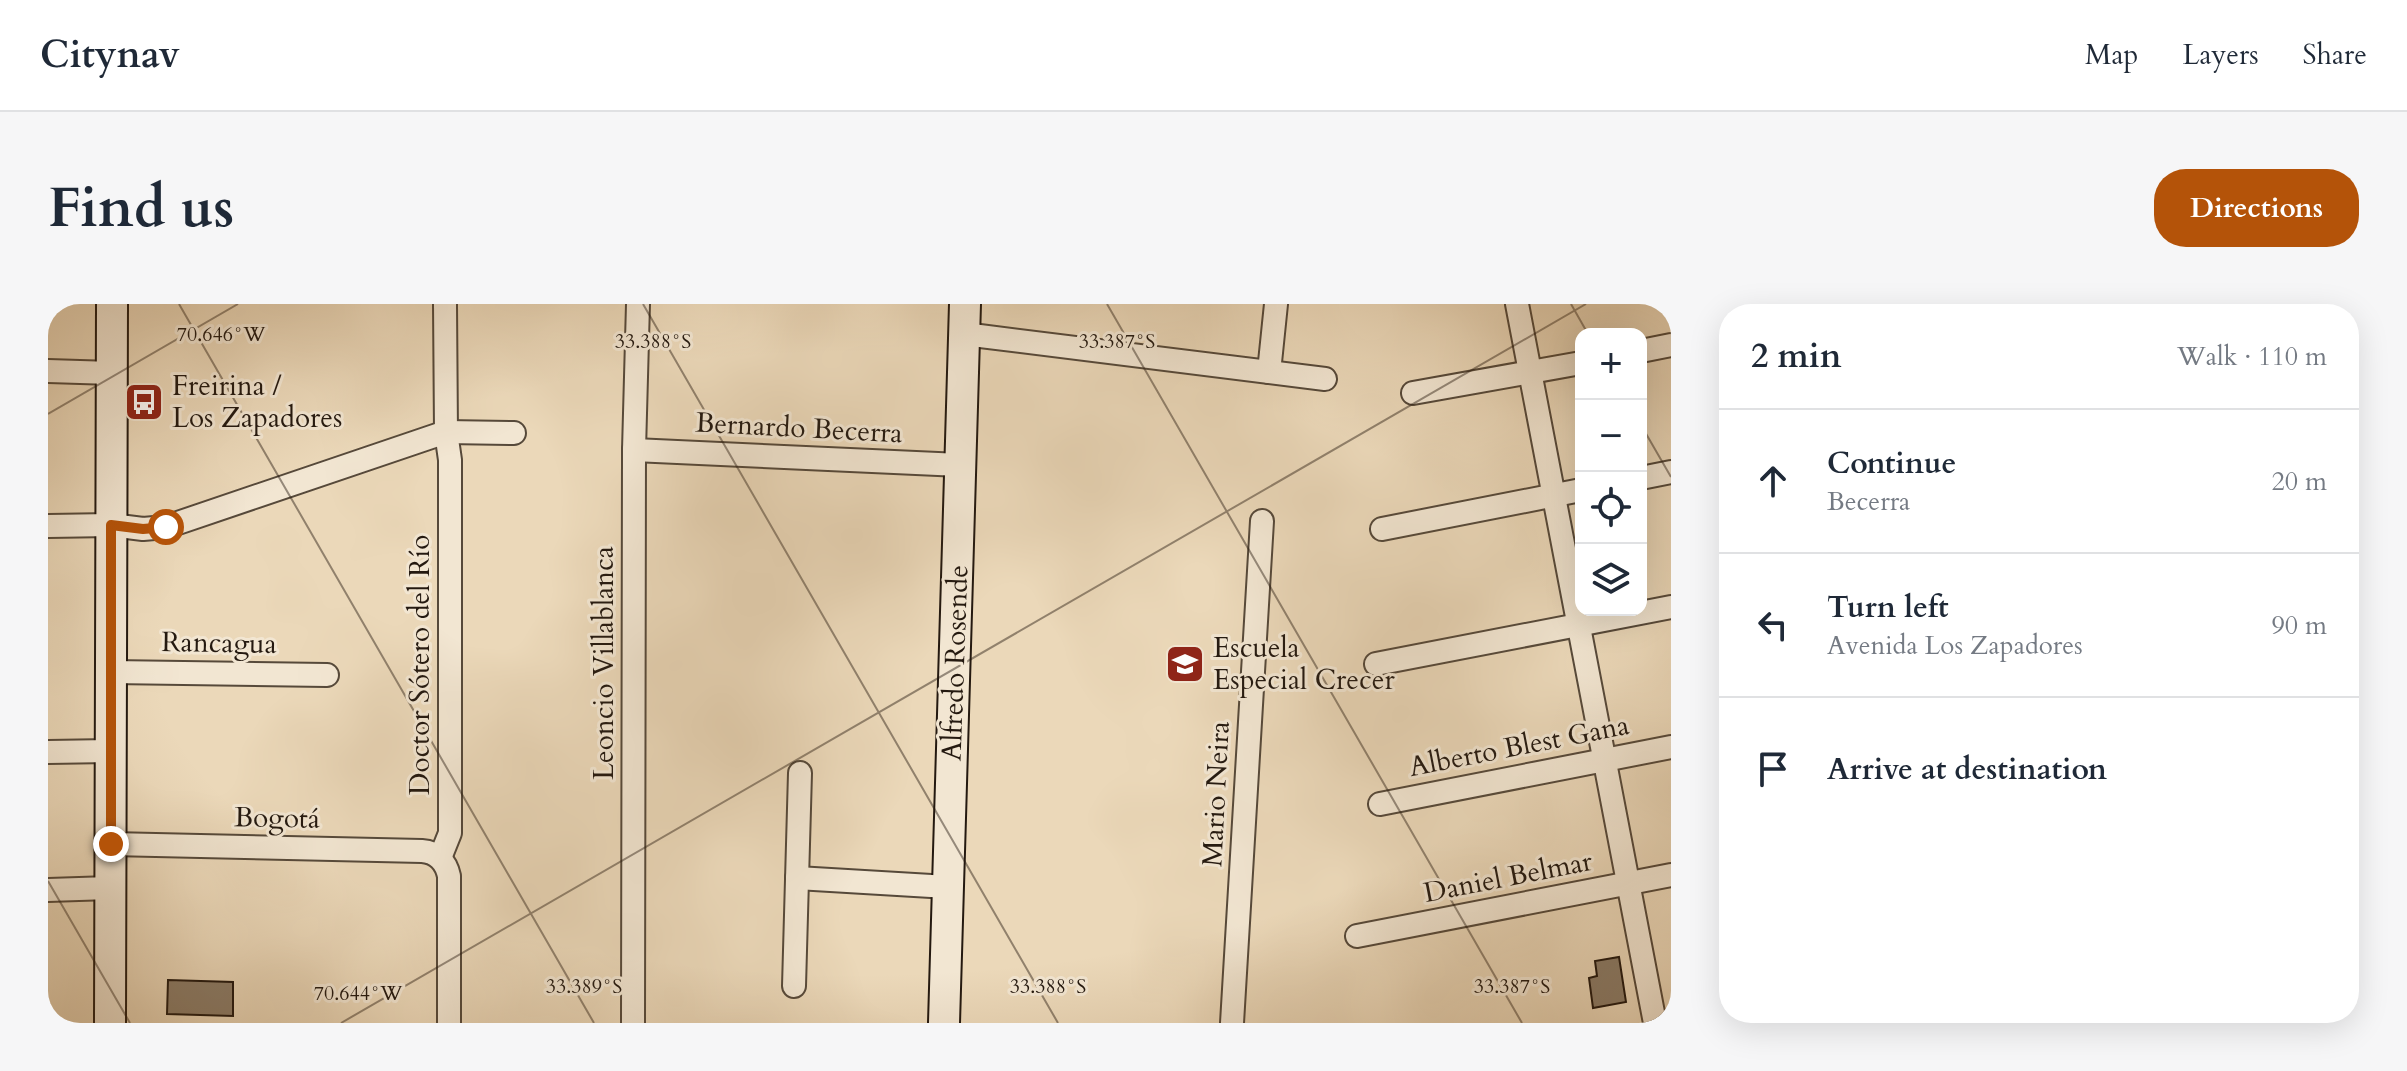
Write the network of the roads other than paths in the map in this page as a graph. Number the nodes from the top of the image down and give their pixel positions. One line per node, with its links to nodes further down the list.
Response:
1 (112, 304): 14 (main road)
2 (445, 304): 17 (street, Doctor Sótero del Río)
3 (638, 304): 19 (street, Leoncio Villablanca)
4 (965, 304): 7 (main road, Alfredo Rosende)
5 (1276, 304): 12 (street)
6 (1517, 304): 13 (street)
7 (964, 334): 12 (street); 20 (main road, Alfredo Rosende)
8 (1671, 345): 9 (street)
9 (1647, 350)
10 (1575, 364): 13 (street)
11 (48, 371): 14 (street)
12 (1269, 372): 15 (street)
13 (1531, 372): 16 (street); 24 (street)
14 (112, 373): 26 (main road)
15 (1325, 379)
16 (1413, 393)
17 (446, 432): 18 (street); 26 (street); 41 (street, Doctor Sótero del Río)
18 (514, 433)
19 (634, 450): 20 (street, Bernardo Becerra); 52 (street, Leoncio Villablanca)
20 (960, 465): 45 (main road, Alfredo Rosende)
21 (1671, 472): 22 (street)
22 (1647, 477)
23 (1575, 491): 24 (street)
24 (1554, 495): 28 (street); 30 (street)
25 (1262, 521): 54 (street, Mario Neira)
26 (111, 525): 27 (street); 32 (main road)
27 (48, 526)
28 (1382, 529)
29 (1671, 607): 30 (street)
30 (1579, 625): 31 (street); 37 (street)
31 (1376, 664)
32 (111, 672): 33 (street, Rancagua); 35 (main road)
33 (327, 675)
34 (1671, 747): 37 (street, Alberto Blest Gana)
35 (110, 751): 36 (street); 40 (main road)
36 (48, 752)
37 (1605, 760): 39 (street, Alberto Blest Gana); 44 (street)
38 (800, 773): 43 (street)
39 (1380, 804)
40 (111, 844): 41 (street, Bogotá); 46 (main road)
41 (440, 858): 51 (street, Doctor Sótero del Río)
42 (1671, 875): 44 (street, Daniel Belmar)
43 (797, 878): 45 (street); 49 (street)
44 (1629, 884): 48 (street, Daniel Belmar); 55 (street)
45 (948, 887): 53 (main road, Alfredo Rosende)
46 (110, 888): 47 (street); 50 (main road)
47 (48, 890)
48 (1357, 936)
49 (794, 986)
50 (110, 1023)
51 (449, 1023)
52 (633, 1023)
53 (944, 1023)
54 (1232, 1023)
55 (1655, 1023)

